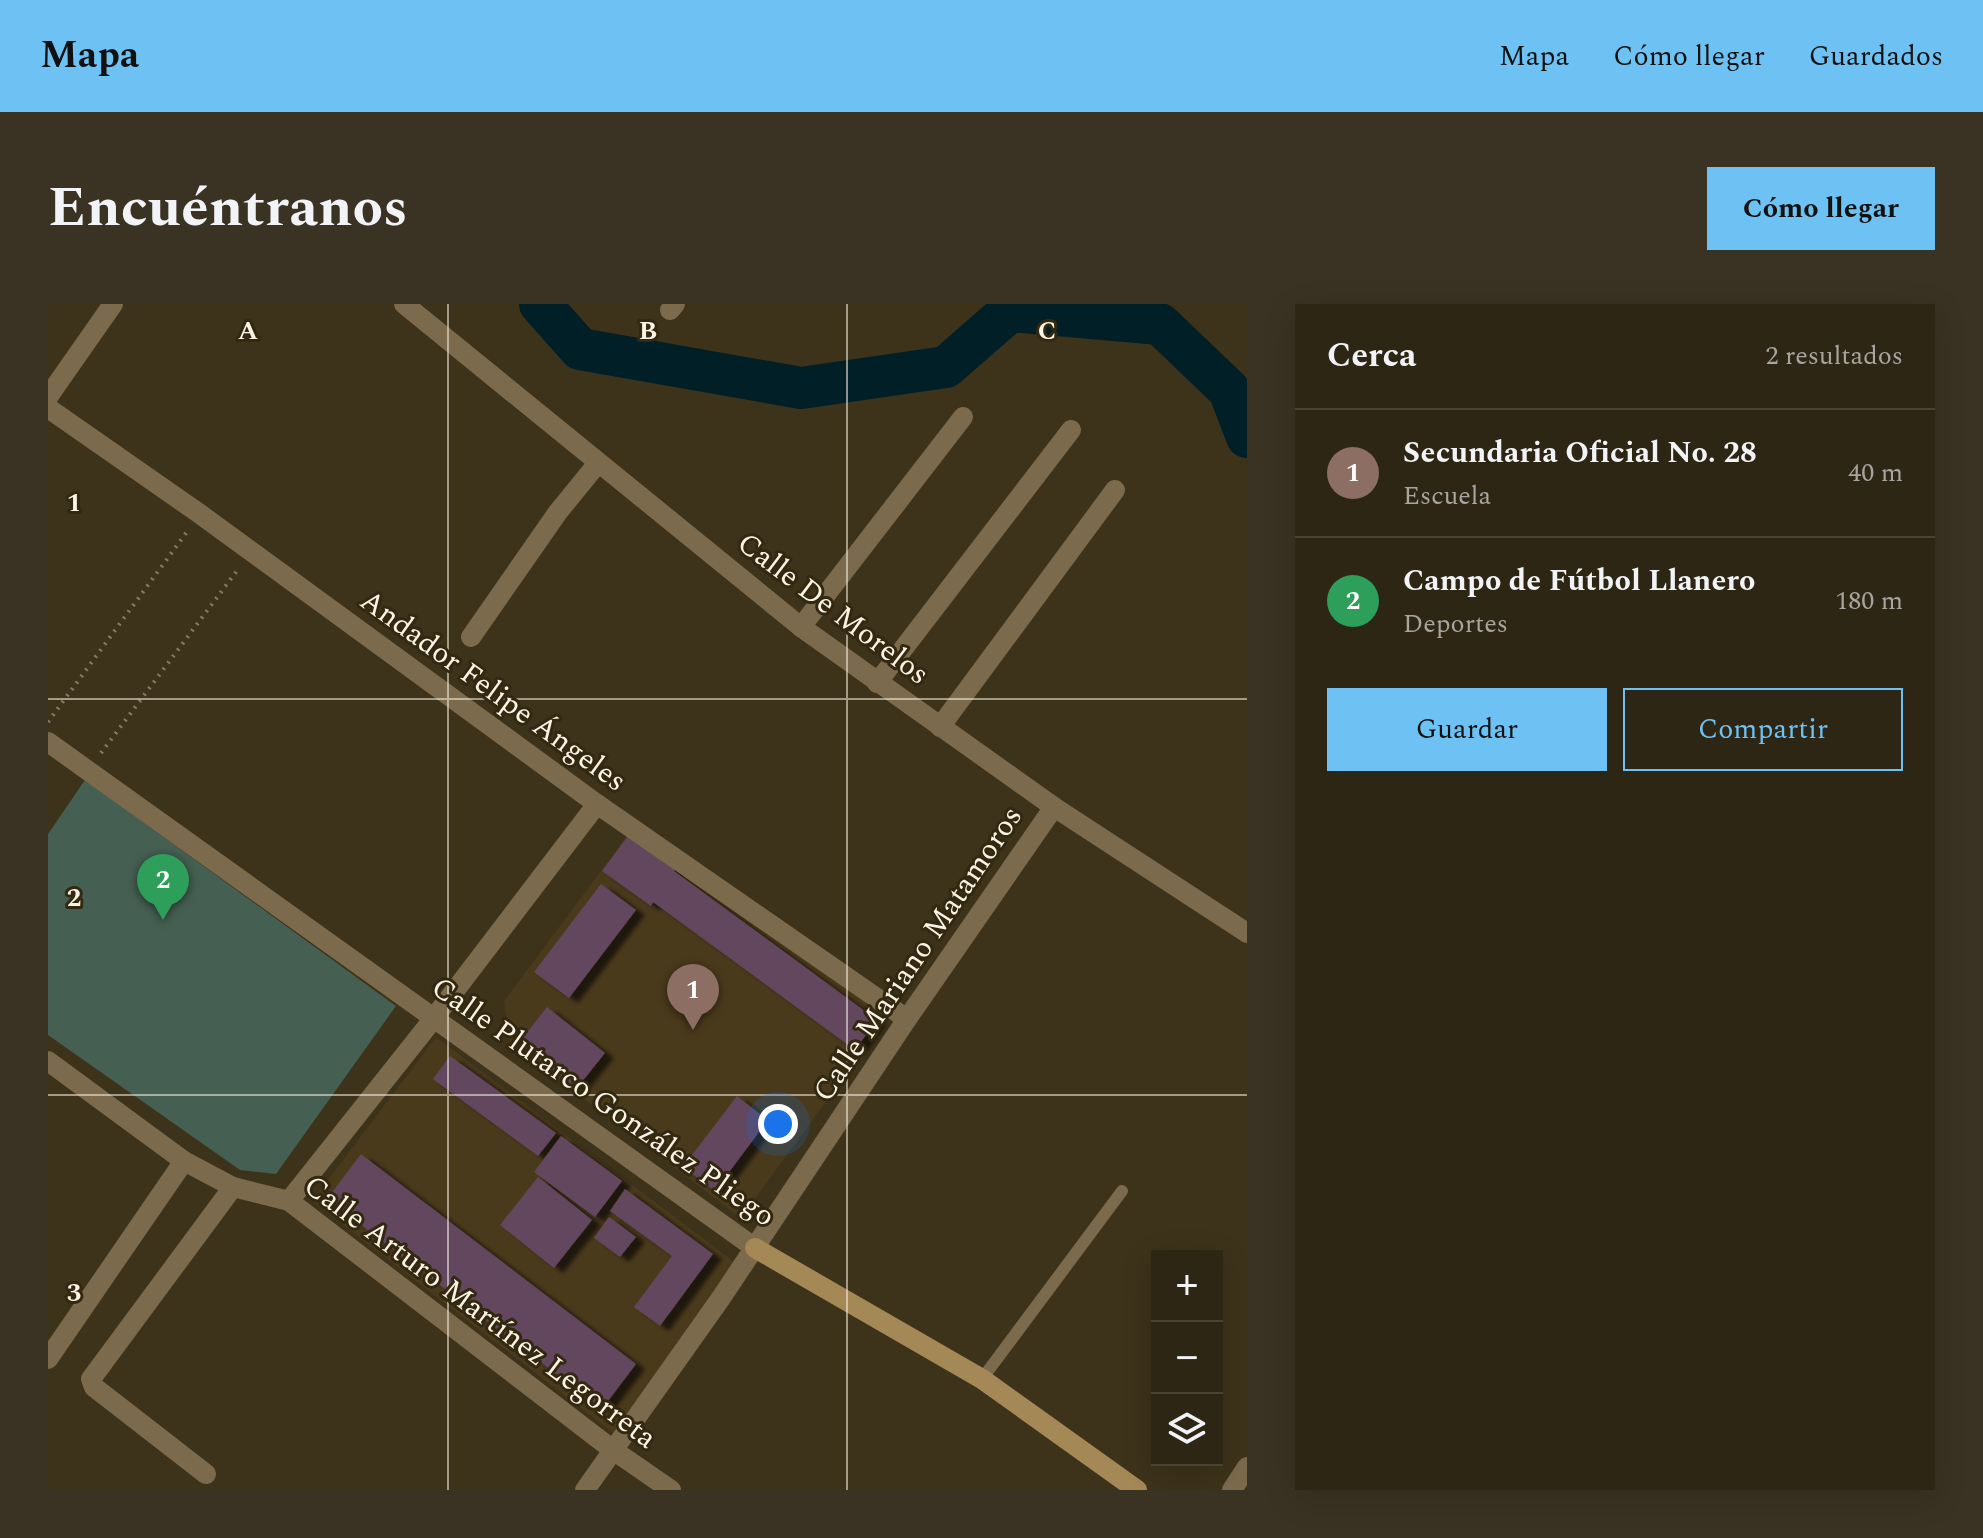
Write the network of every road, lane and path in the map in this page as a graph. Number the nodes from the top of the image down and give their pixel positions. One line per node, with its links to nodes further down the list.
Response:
1 (113, 304): 3 (street)
2 (404, 304): 7 (street, Calle De Morelos)
3 (48, 397)
4 (48, 408): 9 (street, Andador Felipe Ángeles)
5 (963, 417): 11 (street)
6 (1071, 430): 13 (street)
7 (598, 463): 11 (street, Calle De Morelos); 12 (street)
8 (1115, 490): 15 (street)
9 (200, 514): 10 (street, Andador Felipe Ángeles); 14 (path)
10 (251, 552): 17 (path); 18 (street, Andador Felipe Ángeles)
11 (801, 627): 13 (street, Calle De Morelos)
12 (471, 637)
13 (877, 683): 15 (street, Calle De Morelos)
14 (48, 722)
15 (940, 727): 19 (street, Calle De Morelos)
16 (48, 742): 17 (street, Calle Plutarco González Pliego)
17 (88, 771): 21 (street, Calle Plutarco González Pliego)
18 (597, 804): 21 (street); 22 (street, Andador Felipe Ángeles)
19 (1054, 807): 20 (street, Calle De Morelos); 22 (street, Calle Mariano Matamoros)
20 (1247, 933)
21 (434, 1018): 27 (street); 28 (street, Calle Plutarco González Pliego)
22 (907, 1019): 28 (street, Calle Mariano Matamoros)
23 (48, 1061): 24 (street, Calle Arturo Martínez Legorreta)
24 (184, 1161): 25 (street, Calle Arturo Martínez Legorreta); 29 (street)
25 (233, 1187): 27 (street, Calle Arturo Martínez Legorreta); 33 (street)
26 (1122, 1191): 30 (lane)
27 (289, 1201): 31 (street, Calle Arturo Martínez Legorreta)
28 (755, 1248): 30 (street, Calle Plutarco González Pliego); 31 (street, Calle Mariano Matamoros)
29 (48, 1359)
30 (982, 1379): 36 (street, Calle Plutarco González Pliego)
31 (613, 1450): 34 (street, Calle Mariano Matamoros); 35 (street, Calle Arturo Martínez Legorreta)
32 (1247, 1467): 37 (street)
33 (206, 1474)
34 (585, 1490)
35 (671, 1490)
36 (1137, 1490)
37 (1232, 1490)

